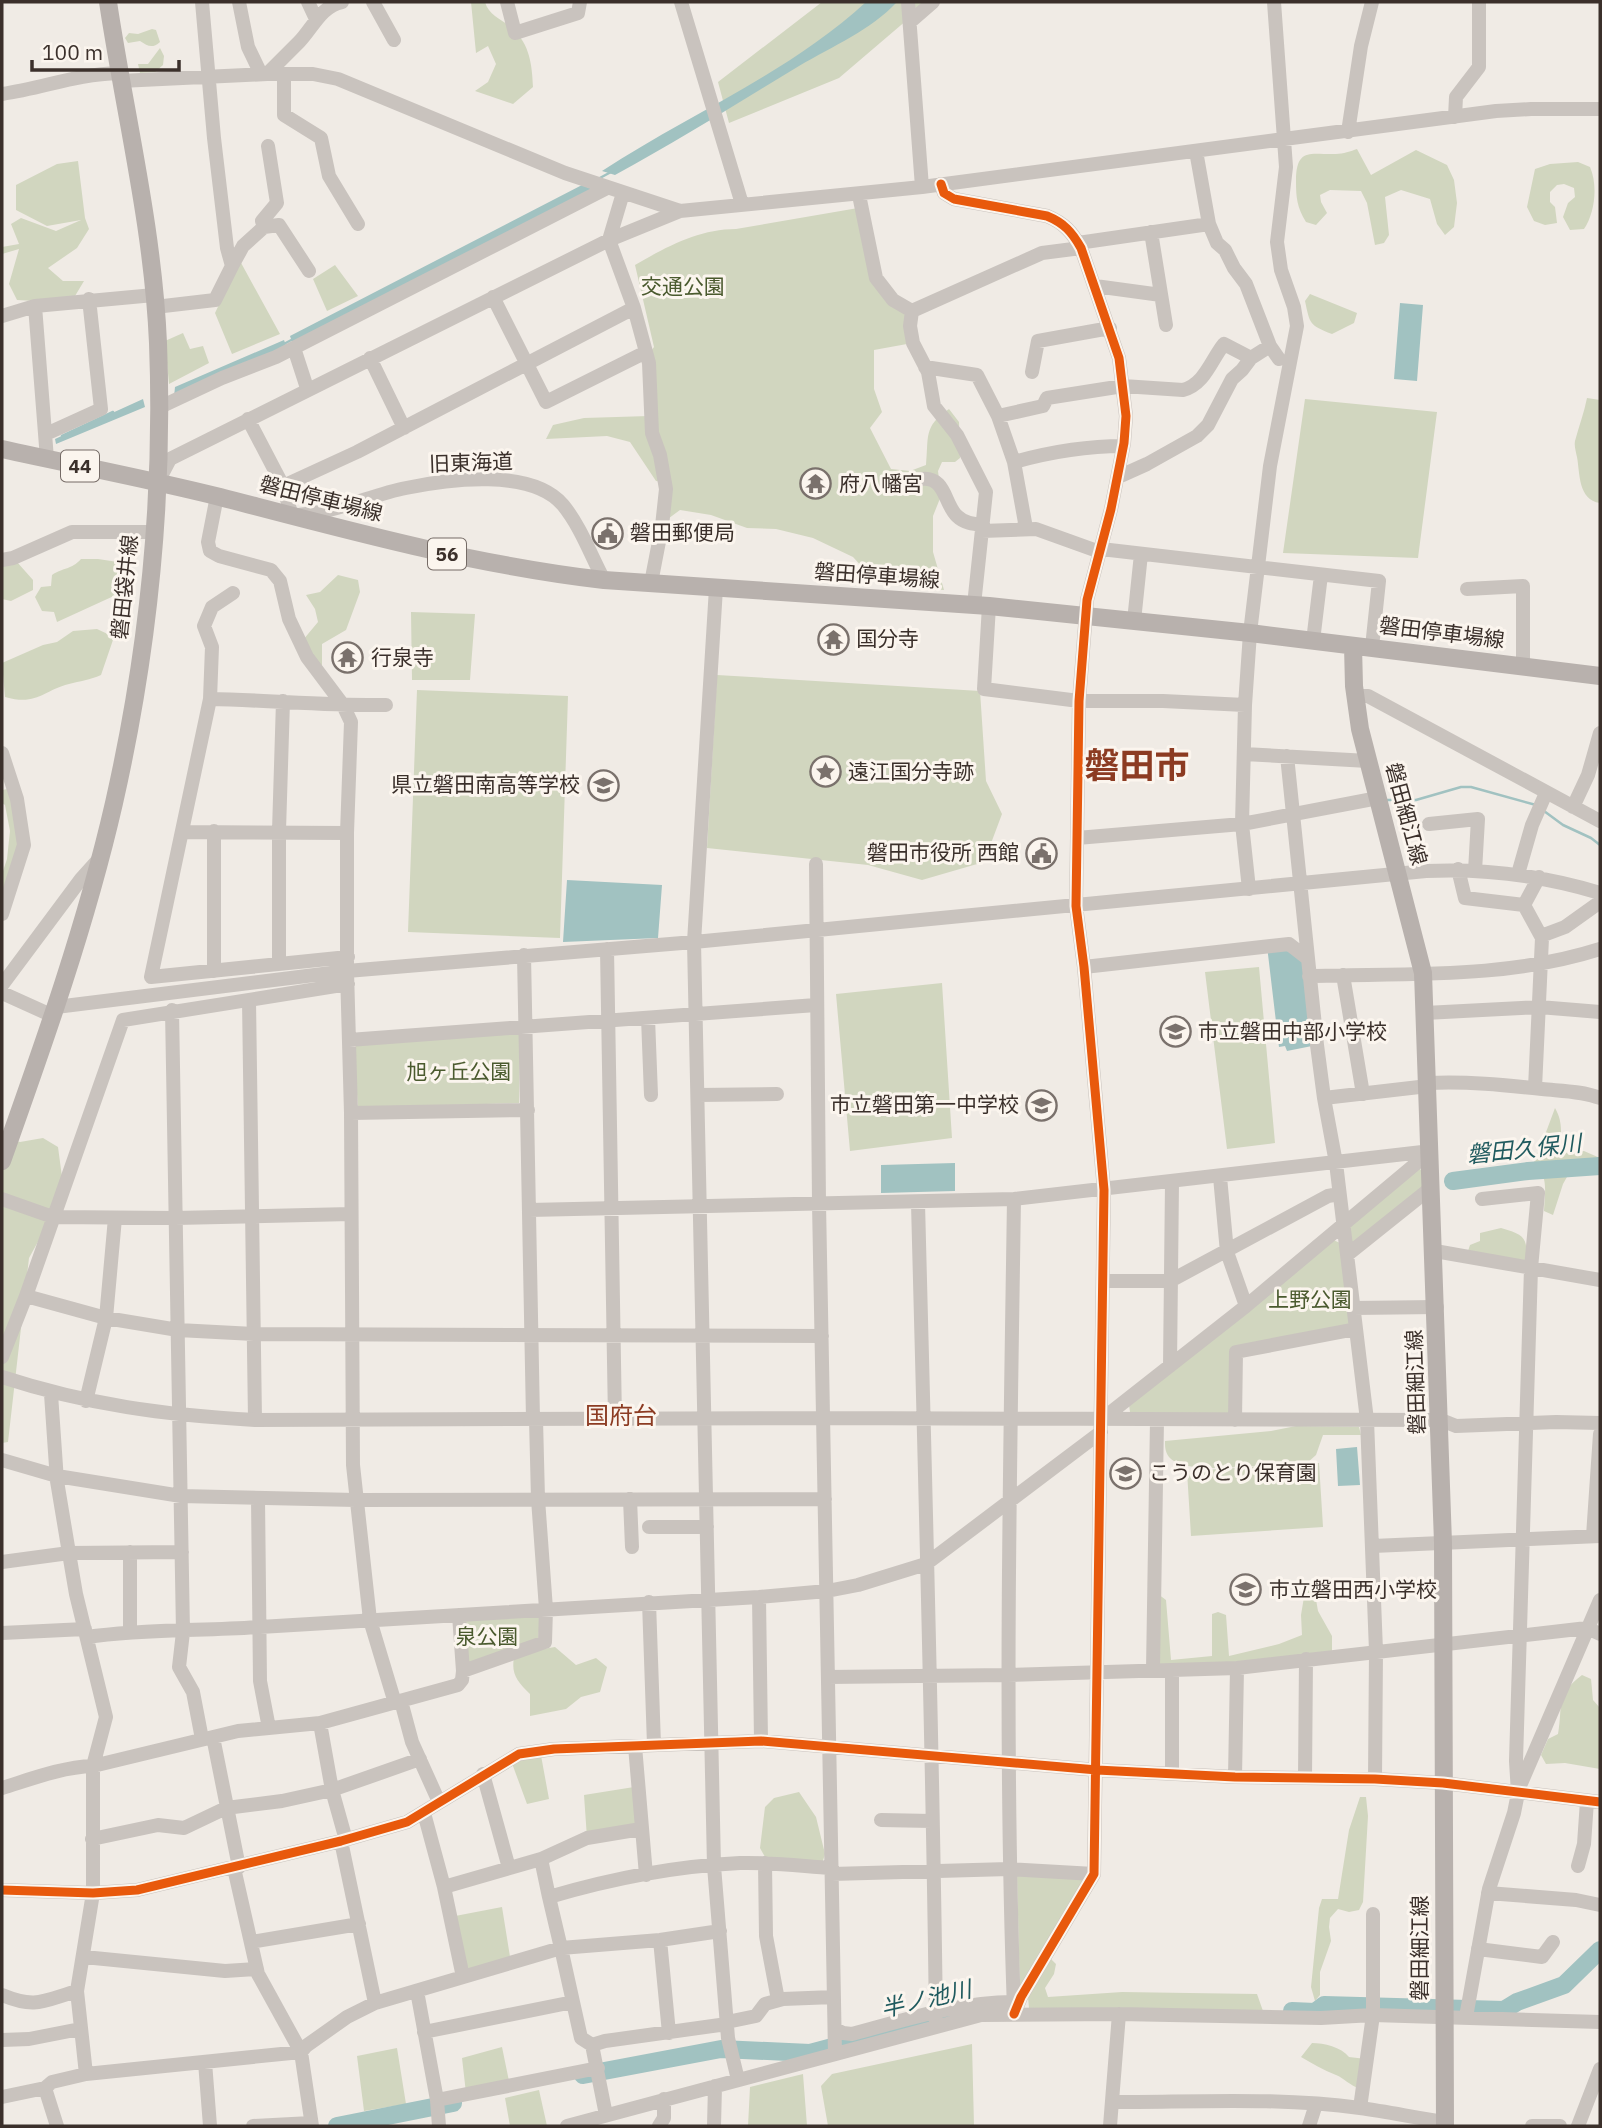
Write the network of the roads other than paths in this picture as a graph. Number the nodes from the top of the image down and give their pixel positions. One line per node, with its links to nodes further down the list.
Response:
1 (108, 2): 21 (main road, 磐田袋井線)
2 (202, 2): 20 (street)
3 (239, 2): 18 (street)
4 (308, 2): 15 (street)
5 (342, 2): 15 (street)
6 (373, 2): 17 (street)
7 (507, 2): 8 (street)
8 (580, 2)
9 (681, 2): 34 (street)
10 (908, 2): 16 (street)
11 (933, 2): 16 (street)
12 (1274, 2): 26 (street)
13 (1373, 2): 25 (street)
14 (1479, 2): 24 (street)
15 (316, 19): 18 (street)
16 (910, 20): 31 (street)
17 (394, 40)
18 (264, 74): 19 (street); 20 (street)
19 (284, 74): 30 (street); 36 (street)
20 (209, 76): 21 (street); 42 (street)
21 (119, 77): 22 (street); 48 (main road, 磐田袋井線)
22 (2, 93)
23 (1600, 109): 24 (street)
24 (1455, 117): 25 (street)
25 (1348, 132): 26 (street)
26 (1286, 140): 28 (street); 87 (street)
27 (268, 146): 38 (street)
28 (1196, 151): 29 (street); 37 (street)
29 (941, 184): 31 (street); 41 (street)
30 (606, 187): 32 (street); 56 (street)
31 (922, 187): 33 (street)
32 (623, 192): 35 (street); 40 (street)
33 (859, 195): 34 (street); 51 (street)
34 (742, 204): 35 (street)
35 (680, 211): 40 (street)
36 (358, 224)
37 (1209, 224): 39 (street); 55 (street)
38 (264, 227): 42 (street); 43 (street)
39 (1152, 232): 41 (street); 45 (street)
40 (609, 240): 46 (street); 50 (street)
41 (1080, 246): 44 (street); 51 (street)
42 (232, 266): 48 (street)
43 (309, 271)
44 (1095, 286): 45 (street); 54 (street)
45 (1161, 295): 53 (street)
46 (494, 297): 58 (street); 61 (street)
47 (89, 299): 48 (street); 49 (street); 70 (street)
48 (155, 301): 66 (main road, 磐田袋井線)
49 (35, 306): 52 (street); 70 (street)
50 (634, 308): 57 (street); 61 (street)
51 (912, 311): 62 (street)
52 (2, 316)
53 (1166, 325)
54 (1110, 328): 63 (street); 64 (street)
55 (1269, 346): 59 (street); 60 (street)
56 (294, 348): 65 (street); 66 (street)
57 (646, 352): 61 (street); 90 (street)
58 (370, 358): 65 (street); 69 (street)
59 (1251, 358): 64 (street); 75 (street)
60 (1279, 359)
61 (526, 363): 69 (street)
62 (925, 367): 67 (street); 81 (street)
63 (1032, 372)
64 (1123, 386): 67 (street); 71 (street)
65 (307, 388): 68 (street)
66 (158, 408): 76 (main road, 磐田袋井線)
67 (998, 416): 74 (street)
68 (248, 419): 76 (street); 77 (street)
69 (404, 428): 77 (street)
70 (46, 433): 73 (street)
71 (1123, 446): 74 (street); 75 (street)
72 (2, 449): 73 (main road, 44)
73 (47, 459): 76 (main road, 44)
74 (1014, 462): 82 (street)
75 (1118, 477): 84 (street)
76 (158, 482): 79 (main road, 磐田停車場線 / 56); 83 (main road, 磐田袋井線)
77 (283, 486): 80 (street)
78 (902, 488): 81 (street)
79 (217, 496): 80 (main road, 磐田停車場線 / 56); 107 (street)
80 (292, 516): 89 (main road, 磐田停車場線 / 56); 89 (street, 旧東海道)
81 (982, 528): 82 (street); 94 (street)
82 (1026, 528): 84 (street)
83 (154, 532): 86 (street); 128 (main road, 磐田袋井線)
84 (1101, 551): 85 (street); 95 (street)
85 (1141, 554): 87 (street); 96 (street)
86 (2, 560)
87 (1258, 568): 88 (street); 97 (street)
88 (1321, 575): 98 (street); 100 (street)
89 (604, 580): 90 (main road, 磐田停車場線 / 56)
90 (651, 583): 91 (main road, 磐田停車場線 / 56)
91 (716, 588): 94 (main road, 磐田停車場線 / 56); 144 (street)
92 (1467, 589): 101 (street)
93 (233, 593): 104 (street)
94 (981, 605): 95 (main road, 磐田停車場線 / 56); 106 (street)
95 (1085, 616): 96 (main road, 磐田停車場線 / 56); 106 (street)
96 (1135, 621): 97 (main road, 磐田停車場線 / 56)
97 (1250, 633): 98 (main road, 磐田停車場線 / 56); 109 (street)
98 (1313, 641): 99 (main road, 磐田停車場線 / 56)
99 (1353, 646): 100 (main road, 磐田停車場線 / 56); 103 (main road, 磐田細江線)
100 (1372, 647): 101 (main road, 磐田停車場線 / 56)
101 (1523, 666): 102 (main road, 磐田停車場線 / 56)
102 (1600, 676)
103 (1355, 696): 115 (main road, 磐田細江線); 116 (street)
104 (210, 699): 105 (street); 125 (street)
105 (283, 701): 107 (street); 124 (street)
106 (1079, 701): 109 (street); 127 (street)
107 (343, 705): 108 (street); 126 (street)
108 (386, 705)
109 (1245, 705): 113 (street)
110 (1600, 733): 112 (street)
111 (2, 753): 141 (street)
112 (1598, 753): 118 (street)
113 (1244, 754): 114 (street); 121 (street)
114 (1287, 757): 115 (street); 119 (street)
115 (1368, 761): 117 (main road, 磐田細江線)
116 (1546, 793): 118 (street); 133 (street)
117 (1378, 798): 119 (street); 132 (main road, 磐田細江線)
118 (1573, 807): 120 (street)
119 (1293, 814): 121 (street); 135 (street)
120 (1600, 821)
121 (1242, 824): 127 (street); 136 (street)
122 (1429, 824): 131 (street)
123 (214, 831): 124 (street); 125 (street); 153 (street)
124 (279, 831): 126 (street); 149 (street)
125 (183, 832): 153 (street)
126 (348, 833): 152 (street)
127 (1077, 838): 140 (street)
128 (100, 858): 157 (street); 163 (main road, 磐田袋井線)
129 (816, 864): 142 (street)
130 (1458, 869): 131 (street); 132 (street); 139 (street)
131 (1475, 871): 133 (street)
132 (1398, 874): 135 (street); 154 (main road, 磐田細江線)
133 (1518, 874): 134 (street)
134 (1539, 877): 137 (street); 139 (street)
135 (1300, 884): 136 (street); 148 (street)
136 (1249, 889): 140 (street)
137 (1600, 892)
138 (1600, 902): 143 (street)
139 (1524, 905): 143 (street)
140 (1076, 906): 142 (street); 151 (street)
141 (2, 914)
142 (815, 930): 144 (street); 160 (street)
143 (1541, 936): 150 (street)
144 (694, 942): 145 (street); 166 (street)
145 (607, 949): 147 (street); 168 (street)
146 (1600, 949): 150 (street)
147 (524, 955): 152 (street); 169 (street)
148 (1307, 958): 151 (street); 156 (street)
149 (279, 963): 152 (street); 153 (street)
150 (1540, 965): 154 (street); 161 (street)
151 (1084, 967): 187 (street)
152 (347, 970): 159 (street); 163 (street); 170 (street)
153 (214, 971)
154 (1423, 973): 155 (street); 165 (main road, 磐田細江線)
155 (1343, 975): 156 (street); 174 (street)
156 (1309, 976): 177 (street)
157 (2, 985)
158 (2, 993): 163 (street)
159 (248, 1000): 162 (street); 198 (street)
160 (816, 1005): 166 (street); 192 (street)
161 (1539, 1007): 164 (street); 165 (street); 172 (street)
162 (173, 1010): 199 (street); 201 (street)
163 (55, 1011): 182 (main road, 磐田袋井線)
164 (1600, 1012)
165 (1425, 1013): 171 (main road, 磐田細江線)
166 (696, 1014): 167 (street); 176 (street)
167 (648, 1018): 168 (street); 175 (street)
168 (608, 1021): 169 (street); 195 (street)
169 (526, 1027): 170 (street); 179 (street)
170 (349, 1040): 180 (street)
171 (1428, 1084): 172 (street); 174 (street); 181 (main road, 磐田細江線)
172 (1535, 1088): 178 (street)
173 (777, 1094): 176 (street)
174 (1363, 1094): 177 (street)
175 (650, 1095)
176 (698, 1095): 194 (street)
177 (1324, 1098): 183 (street)
178 (1600, 1098)
179 (528, 1110): 180 (street); 196 (street)
180 (351, 1113): 197 (street)
181 (1431, 1151): 183 (street); 186 (main road, 磐田細江線); 202 (street)
182 (2, 1161)
183 (1336, 1163): 184 (street); 188 (street)
184 (1220, 1177): 185 (street); 204 (street)
185 (1172, 1182): 187 (street); 209 (street)
186 (1432, 1187): 203 (main road, 磐田細江線); 205 (street)
187 (1104, 1190): 190 (street); 208 (street)
188 (1339, 1194): 202 (street); 204 (street)
189 (2, 1199): 199 (street)
190 (1014, 1199): 193 (street); 235 (street)
191 (1482, 1199): 206 (street)
192 (819, 1203): 193 (street); 194 (street); 222 (street)
193 (918, 1203): 232 (street)
194 (700, 1207): 195 (street); 221 (street)
195 (612, 1209): 196 (street); 220 (street)
196 (529, 1210): 219 (street)
197 (351, 1213): 198 (street); 218 (street)
198 (253, 1215): 201 (street); 217 (street)
199 (53, 1217): 200 (street); 210 (street)
200 (115, 1218): 201 (street); 214 (street)
201 (176, 1218): 216 (street)
202 (1343, 1225): 205 (street); 211 (street)
203 (1435, 1251): 206 (street); 212 (main road, 磐田細江線)
204 (1227, 1252): 209 (street); 211 (street)
205 (1347, 1255): 213 (street)
206 (1531, 1268): 207 (street); 241 (street)
207 (1600, 1280)
208 (1103, 1281): 209 (street); 243 (street)
209 (1170, 1281): 224 (street)
210 (26, 1296): 214 (street); 223 (street)
211 (1246, 1306): 224 (street)
212 (1437, 1307): 213 (street); 239 (main road, 磐田細江線)
213 (1353, 1308): 215 (street)
214 (106, 1318): 216 (street); 227 (street)
215 (1356, 1329): 237 (street); 238 (street)
216 (178, 1330): 217 (street); 228 (street)
217 (254, 1334): 218 (street); 233 (street)
218 (353, 1335): 219 (street); 240 (street)
219 (530, 1335): 220 (street); 230 (street)
220 (615, 1335): 221 (street); 234 (street)
221 (704, 1335): 222 (street); 231 (street)
222 (822, 1336): 229 (street)
223 (2, 1357)
224 (1170, 1366): 243 (street)
225 (2, 1377): 226 (street)
226 (51, 1394): 227 (street); 246 (street)
227 (86, 1401): 228 (street)
228 (180, 1416): 233 (street); 247 (street)
229 (824, 1418): 231 (street); 232 (street); 250 (street)
230 (535, 1419): 234 (street); 240 (street); 249 (street)
231 (705, 1419): 234 (street); 253 (street)
232 (923, 1419): 235 (street); 266 (street)
233 (254, 1420): 240 (street)
234 (615, 1420)
235 (1011, 1420): 243 (street); 254 (street)
236 (1157, 1420): 237 (street); 243 (street); 286 (street)
237 (1235, 1420): 238 (street)
238 (1367, 1420): 239 (street); 260 (street)
239 (1441, 1420): 241 (street); 259 (main road, 磐田細江線)
240 (353, 1421): 251 (street)
241 (1526, 1423): 242 (street); 258 (street)
242 (1600, 1423)
243 (1101, 1426): 254 (street); 289 (street)
244 (1600, 1434): 257 (street)
245 (2, 1460): 246 (street)
246 (57, 1476): 247 (street); 264 (street)
247 (181, 1496): 248 (street); 263 (street)
248 (258, 1498): 251 (street); 275 (street)
249 (538, 1499): 251 (street); 252 (street); 272 (street)
250 (825, 1499): 253 (street); 267 (street)
251 (356, 1500): 274 (street)
252 (630, 1500): 253 (street); 261 (street)
253 (706, 1500): 256 (street)
254 (1010, 1502): 266 (street); 291 (street)
255 (649, 1527): 256 (street)
256 (707, 1528): 269 (street)
257 (1597, 1536): 258 (street)
258 (1524, 1539): 259 (street); 281 (street)
259 (1443, 1543): 260 (street); 282 (main road, 磐田細江線)
260 (1373, 1546): 283 (street)
261 (632, 1547)
262 (130, 1552): 263 (street); 264 (street); 276 (street)
263 (182, 1552): 278 (street)
264 (69, 1553): 265 (street); 280 (street)
265 (2, 1562)
266 (926, 1564): 267 (street); 290 (street)
267 (827, 1591): 268 (street); 292 (street)
268 (759, 1597): 269 (street); 298 (street)
269 (709, 1599): 271 (street); 297 (street)
270 (1600, 1600): 277 (street)
271 (649, 1602): 272 (street); 299 (street)
272 (546, 1609): 273 (street); 287 (street)
273 (459, 1615): 274 (street); 287 (street)
274 (370, 1620): 275 (street); 293 (street)
275 (260, 1628): 278 (street); 295 (street)
276 (130, 1631): 278 (street); 280 (street)
277 (1594, 1631): 281 (street); 315 (street)
278 (183, 1632): 296 (street)
279 (2, 1633): 280 (street)
280 (86, 1633): 305 (street)
281 (1520, 1636): 282 (street); 315 (street)
282 (1444, 1644): 283 (street); 312 (main road, 磐田細江線)
283 (1376, 1651): 284 (street); 311 (street)
284 (1306, 1659): 285 (street); 310 (street)
285 (1237, 1668): 288 (street); 309 (street)
286 (1153, 1670): 288 (street); 289 (street)
287 (463, 1671): 293 (street)
288 (1172, 1671): 308 (street)
289 (1099, 1673): 291 (street); 306 (street)
290 (930, 1675): 291 (street); 292 (street); 302 (street)
291 (1008, 1675): 304 (street)
292 (828, 1677): 300 (street)
293 (398, 1702): 294 (street); 303 (street)
294 (320, 1723): 295 (street); 314 (street)
295 (269, 1728): 296 (street)
296 (208, 1738): 305 (street); 318 (street)
297 (711, 1741): 298 (street); 299 (street); 327 (street)
298 (761, 1741): 300 (street)
299 (654, 1745): 301 (street)
300 (830, 1745): 302 (street); 332 (street)
301 (635, 1746): 307 (street); 322 (street)
302 (932, 1756): 304 (street); 321 (street)
303 (420, 1759): 314 (street); 317 (street)
304 (1010, 1762): 306 (street); 331 (street)
305 (93, 1766): 313 (street); 323 (street)
306 (1097, 1770): 308 (street); 334 (street)
307 (483, 1774): 317 (street); 330 (street)
308 (1172, 1774): 309 (street)
309 (1235, 1777): 310 (street)
310 (1305, 1778): 311 (street)
311 (1375, 1780): 312 (street)
312 (1443, 1783): 315 (street); 363 (main road, 磐田細江線)
313 (2, 1788)
314 (332, 1790): 318 (street); 324 (street)
315 (1517, 1793): 316 (street); 339 (street)
316 (1594, 1801): 328 (street)
317 (439, 1802): 319 (street)
318 (226, 1808): 323 (street); 329 (street)
319 (424, 1813): 324 (street); 336 (street)
320 (881, 1820): 321 (street)
321 (932, 1821): 333 (street)
322 (641, 1829): 325 (street); 335 (street)
323 (92, 1839): 338 (street)
324 (344, 1840): 329 (street); 343 (street)
325 (541, 1859): 330 (street); 340 (street)
326 (765, 1863): 327 (street); 332 (street); 357 (street)
327 (714, 1866): 335 (street); 344 (street)
328 (1578, 1866)
329 (237, 1868): 338 (street); 346 (street)
330 (509, 1868): 336 (street)
331 (1009, 1870): 333 (street); 334 (street); 360 (street)
332 (832, 1871): 333 (street); 356 (street)
333 (933, 1871): 365 (street)
334 (1094, 1874): 360 (street)
335 (646, 1875): 340 (street)
336 (444, 1887): 352 (street)
337 (2, 1890): 338 (street)
338 (93, 1893): 350 (street)
339 (1489, 1893): 341 (street); 349 (street)
340 (549, 1897): 348 (street)
341 (1600, 1905)
342 (1373, 1914): 362 (street)
343 (359, 1924): 346 (street); 359 (street)
344 (720, 1931): 345 (street); 367 (street)
345 (660, 1940): 348 (street); 371 (street)
346 (251, 1942): 351 (street)
347 (1553, 1942): 349 (street)
348 (561, 1948): 352 (street); 358 (street)
349 (1478, 1949): 364 (street)
350 (84, 1957): 351 (street); 353 (street)
351 (257, 1969): 374 (street)
352 (463, 1977): 354 (street)
353 (77, 1991): 355 (street); 368 (street)
354 (416, 1991): 359 (street); 370 (street)
355 (2, 1996)
356 (834, 1997): 357 (street); 369 (street)
357 (778, 2000): 367 (street)
358 (573, 2002): 370 (street); 373 (street)
359 (375, 2003): 374 (street)
360 (1014, 2008): 361 (street); 365 (street)
361 (1119, 2014): 362 (street); 386 (street)
362 (1373, 2015): 363 (street); 388 (street)
363 (1443, 2017): 364 (street); 390 (main road, 磐田細江線)
364 (1466, 2017): 366 (street)
365 (935, 2018): 369 (street); 375 (street)
366 (1600, 2022)
367 (727, 2023): 371 (street); 380 (street)
368 (80, 2029): 372 (street); 379 (street)
369 (835, 2029): 375 (street)
370 (424, 2032): 385 (street)
371 (669, 2034): 373 (street)
372 (2, 2040)
373 (592, 2045): 377 (street)
374 (301, 2052): 376 (street); 391 (street)
375 (835, 2053): 380 (street)
376 (205, 2062): 379 (street); 393 (street)
377 (598, 2068): 385 (street); 389 (street)
378 (1600, 2069): 403 (street)
379 (86, 2074): 382 (street)
380 (738, 2080): 381 (street)
381 (715, 2086): 384 (street); 398 (street)
382 (45, 2088): 383 (street); 392 (street)
383 (2, 2097)
384 (664, 2099): 389 (street); 397 (street)
385 (437, 2100): 395 (street)
386 (1113, 2102): 387 (street); 399 (street)
387 (1316, 2104): 388 (street); 400 (street)
388 (1360, 2108): 390 (street)
389 (604, 2119): 396 (street)
390 (1445, 2124)
391 (312, 2125): 394 (street)
392 (57, 2126)
393 (210, 2126)
394 (253, 2126)
395 (439, 2126)
396 (567, 2126)
397 (659, 2126)
398 (714, 2126)
399 (1110, 2126)
400 (1309, 2126)
401 (1532, 2126): 402 (street)
402 (1560, 2126)
403 (1578, 2126)

